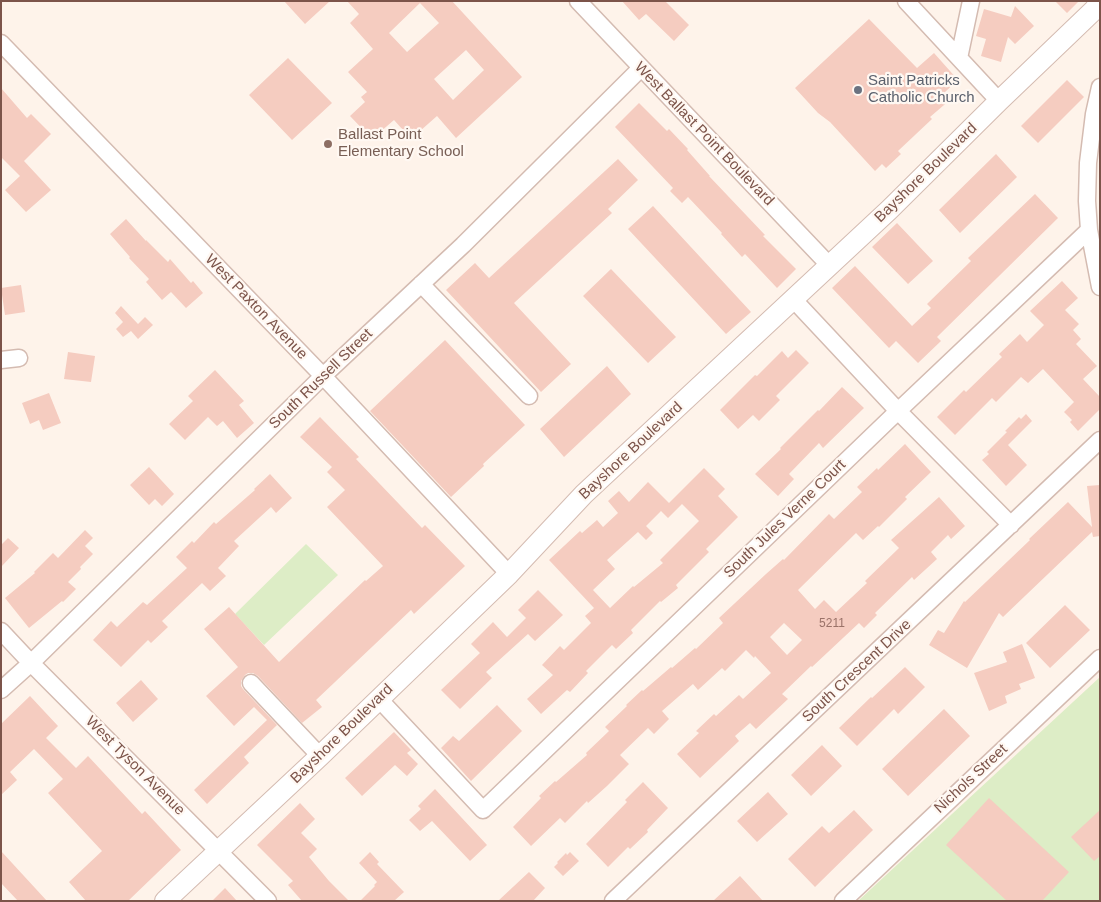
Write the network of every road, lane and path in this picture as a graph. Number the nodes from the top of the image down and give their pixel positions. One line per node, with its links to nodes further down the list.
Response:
1 (578, 1): 7 (street, West Ballast Point Boulevard)
2 (906, 1): 6 (street)
3 (971, 1): 6 (street)
4 (1100, 2): 9 (street, Bayshore Boulevard)
5 (1, 43): 17 (street, West Paxton Avenue)
6 (959, 58): 9 (street)
7 (641, 68): 11 (street, West Ballast Point Boulevard); 12 (street, South Russell Street)
8 (1100, 88): 10 (street)
9 (999, 101): 11 (street, Bayshore Boulevard)
10 (1089, 230): 13 (street); 19 (street, South Jules Verne Court)
11 (830, 266): 14 (street, Bayshore Boulevard)
12 (421, 284): 17 (street, South Russell Street); 18 (street)
13 (1100, 287)
14 (794, 300): 19 (street); 22 (street, Bayshore Boulevard)
15 (19, 358): 16 (street)
16 (1, 360)
17 (323, 376): 22 (street, West Paxton Avenue); 25 (street, South Russell Street)
18 (529, 396)
19 (898, 410): 21 (street); 28 (street, South Jules Verne Court)
20 (1100, 440): 21 (street, South Crescent Drive)
21 (1011, 525): 33 (street, South Crescent Drive)
22 (509, 574): 28 (street, Bayshore Boulevard)
23 (1, 631): 25 (street, West Tyson Avenue)
24 (1100, 658): 34 (street, Nichols Street)
25 (31, 663): 27 (street, South Russell Street); 30 (street, West Tyson Avenue)
26 (251, 684): 29 (street)
27 (1, 690)
28 (379, 699): 29 (street, Bayshore Boulevard)
29 (320, 756): 30 (street, Bayshore Boulevard)
30 (219, 850): 31 (street, Bayshore Boulevard); 32 (street, West Tyson Avenue)
31 (164, 901)
32 (268, 901)
33 (613, 901)
34 (843, 901)

